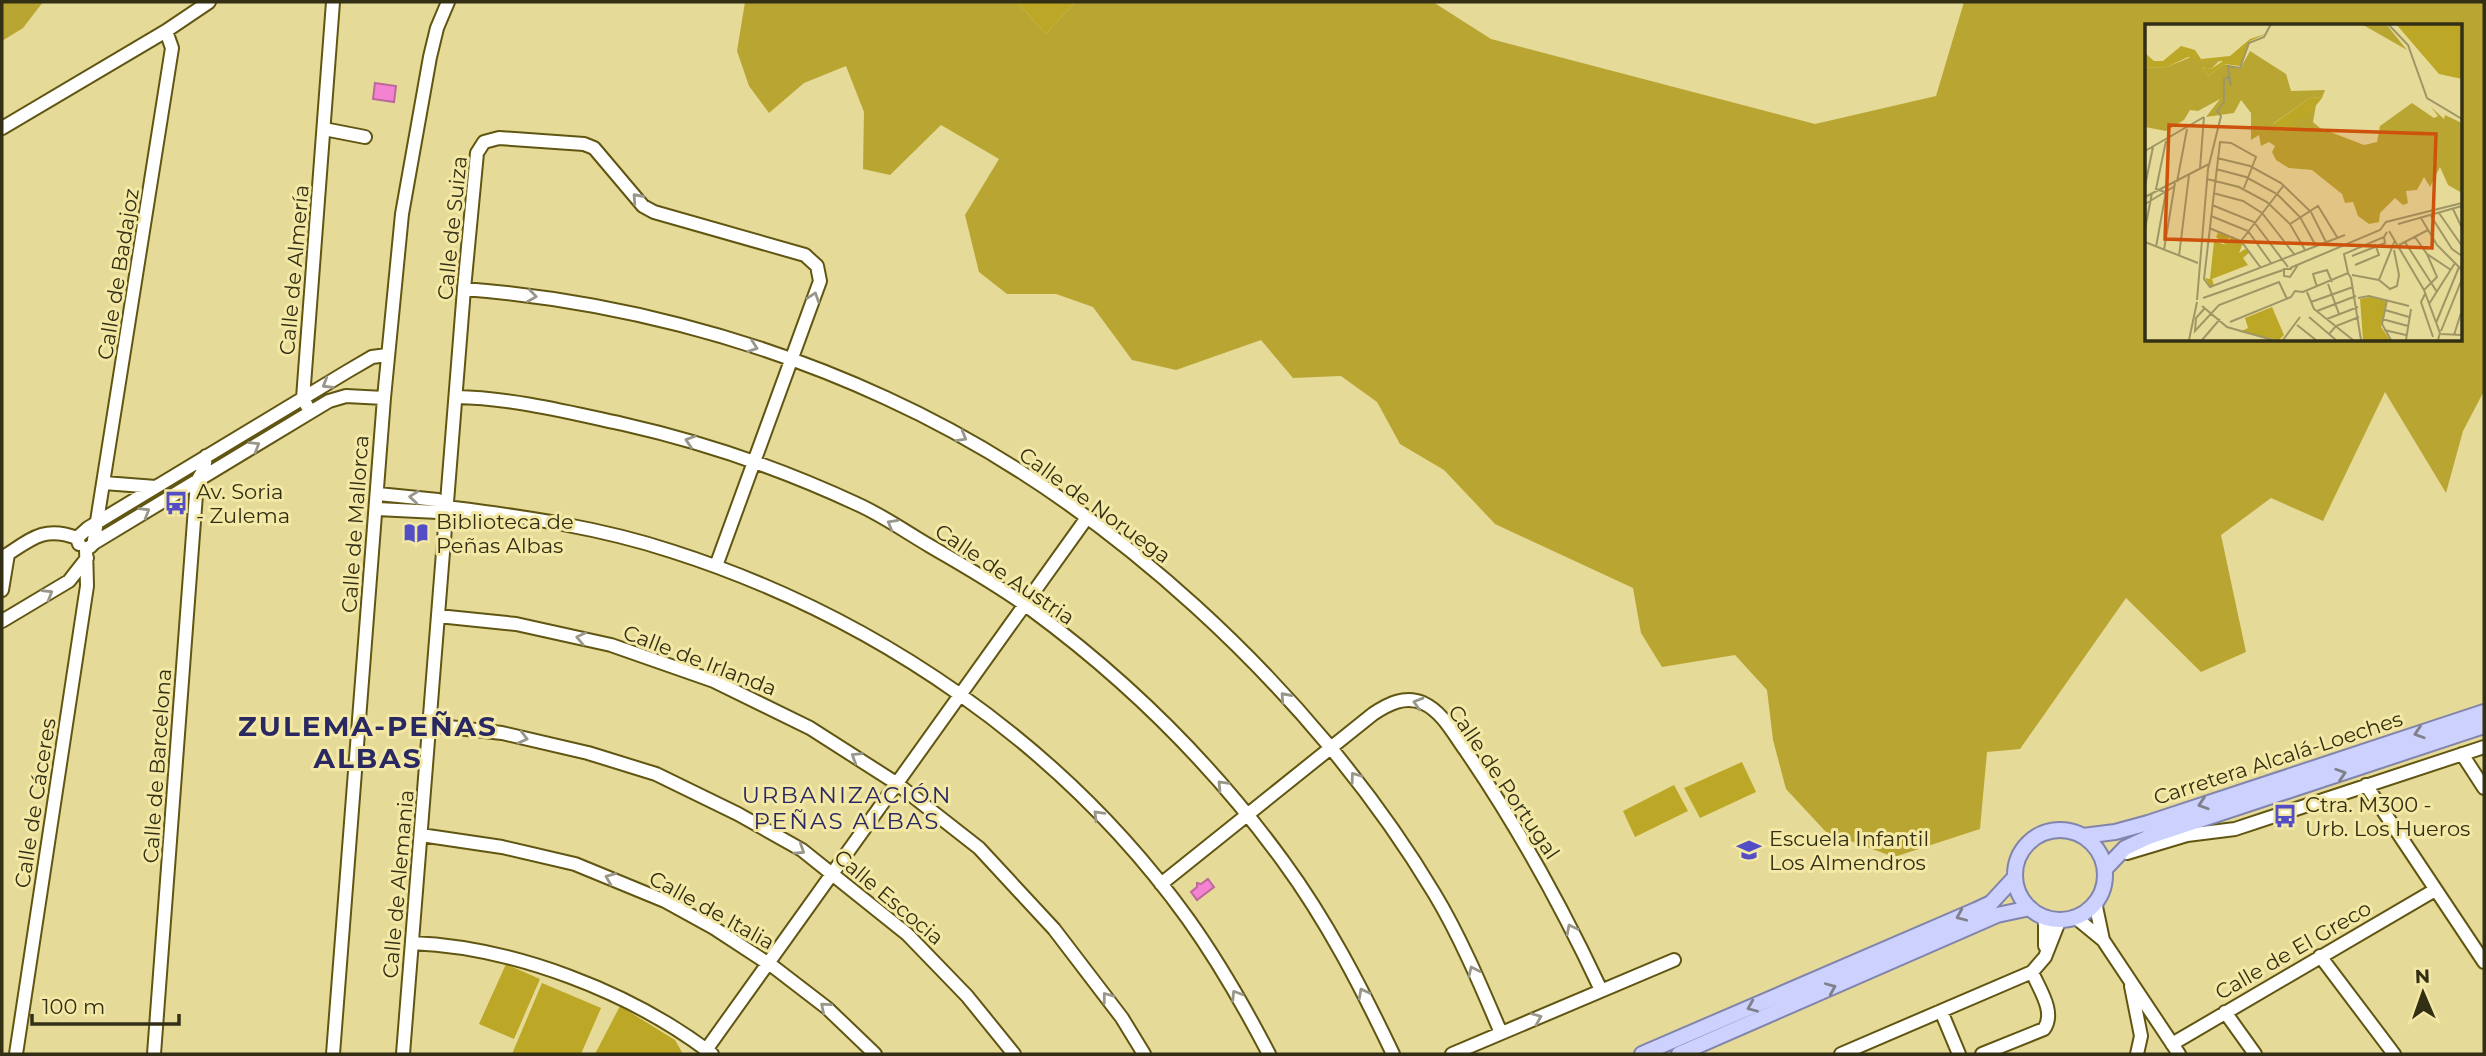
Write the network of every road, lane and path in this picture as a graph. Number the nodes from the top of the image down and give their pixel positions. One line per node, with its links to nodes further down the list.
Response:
1 (209, 2): 4 (street)
2 (333, 2): 6 (street, Calle de Almería)
3 (448, 2): 9 (street, Calle de Mallorca)
4 (166, 31): 5 (street); 19 (street, Calle de Badajoz)
5 (2, 128)
6 (324, 129): 7 (street); 12 (street, Calle de Almería)
7 (365, 137)
8 (464, 289): 10 (street, Calle de Noruega, one-way to 10); 10 (street, Calle de Suiza, one-way to 8); 11 (street, Calle de Suiza)
9 (387, 355): 12 (street, one-way to 12); 13 (street, Calle de Mallorca)
10 (791, 361): 16 (street, Calle de Suiza); 24 (street, Calle de Noruega, one-way to 24)
11 (456, 397): 16 (street, Calle de Austria, one-way to 11); 22 (street, Calle de Suiza)
12 (303, 398): 14 (street); 15 (street)
13 (384, 398): 14 (street); 21 (street, Calle de Mallorca)
14 (310, 412): 18 (street, one-way to 14)
15 (206, 456): 17 (street); 18 (street, Calle de Barcelona)
16 (755, 462): 28 (street, Calle de Suiza); 30 (street, Calle de Austria, one-way to 16)
17 (178, 473): 18 (street); 20 (street)
18 (197, 481): 26 (street, one-way to 18); 71 (street, Calle de Barcelona)
19 (104, 483): 20 (street); 25 (street, Calle de Badajoz)
20 (156, 487): 25 (street)
21 (378, 494): 22 (street, one-way to 21); 23 (street, Calle de Mallorca)
22 (447, 508): 23 (street); 28 (street); 31 (street, Calle de Alemania)
23 (377, 509): 72 (street, Calle de Mallorca)
24 (1086, 519): 30 (street); 38 (street, Calle de Noruega, one-way to 24)
25 (97, 522): 26 (street, Calle de Cáceres)
26 (87, 543): 27 (street); 32 (street, one-way to 26); 70 (street, Calle de Cáceres)
27 (5, 556): 29 (street)
28 (716, 566): 33 (street)
29 (2, 590)
30 (1023, 604): 33 (street); 43 (street, Calle de Austria, one-way to 30)
31 (438, 616): 35 (street, Calle de Alemania); 40 (street, Calle de Irlanda, one-way to 31)
32 (2, 621)
33 (959, 694): 40 (street); 50 (street, one-way to 33)
34 (2484, 712): 45 (main road, Carretera Alcalá-Loeches, one-way to 45)
35 (431, 725): 44 (street, Calle de Alemania); 48 (street, Calle Escocia, one-way to 48)
36 (2484, 726): 46 (main road, Carretera Alcalá-Loeches, one-way to 36)
37 (2484, 747): 39 (street)
38 (1331, 748): 43 (street, Calle de Portugal); 64 (street, Calle de Portugal, one-way to 38); 67 (street, Calle de Noruega, one-way to 38)
39 (2462, 754): 41 (street); 42 (street)
40 (896, 783): 48 (street); 76 (street, Calle de Irlanda, one-way to 40)
41 (2366, 785): 46 (street); 51 (street)
42 (2484, 788)
43 (1249, 816): 50 (street, Calle de Portugal); 78 (street, Calle de Austria, one-way to 43)
44 (421, 835): 57 (street, Calle de Alemania); 61 (street, Calle de Italia, one-way to 44)
45 (2082, 836): 47 (main road); 49 (main road)
46 (2117, 856): 47 (main road, Carretera Alcalá-Loeches)
47 (2105, 869): 52 (main road)
48 (832, 874): 61 (street); 75 (street, Calle Escocia)
49 (2015, 877): 53 (main road); 80 (main road, one-way to 80)
50 (1161, 884): 77 (street, one-way to 50)
51 (2435, 890): 58 (street, Calle de El Greco); 60 (street)
52 (2095, 902): 54 (main road); 56 (street)
53 (2030, 908): 55 (main road); 81 (main road, one-way to 53)
54 (2075, 917): 55 (main road); 56 (street)
55 (2052, 918): 62 (street)
56 (2103, 940): 63 (street)
57 (412, 943): 69 (street); 73 (street, Calle de Alemania)
58 (2320, 956): 66 (street, Calle de El Greco); 87 (street)
59 (1674, 960): 64 (street)
60 (2484, 962)
61 (768, 963): 69 (street); 74 (street, Calle de Italia, one-way to 61)
62 (2032, 972): 65 (street); 84 (street)
63 (2129, 977): 68 (street); 85 (street)
64 (1601, 990): 67 (street, one-way to 64)
65 (1941, 1011): 82 (street); 83 (street)
66 (2225, 1012): 68 (street, Calle de El Greco); 86 (street)
67 (1501, 1033): 79 (street)
68 (2175, 1049)
69 (709, 1052)
70 (16, 1054)
71 (154, 1054)
72 (333, 1054)
73 (403, 1054)
74 (875, 1054)
75 (1014, 1054)
76 (1144, 1054)
77 (1269, 1054)
78 (1393, 1054)
79 (1452, 1054)
80 (1642, 1054)
81 (1679, 1054)
82 (1841, 1054)
83 (1959, 1054)
84 (1982, 1054)
85 (2137, 1054)
86 (2255, 1054)
87 (2394, 1054)

